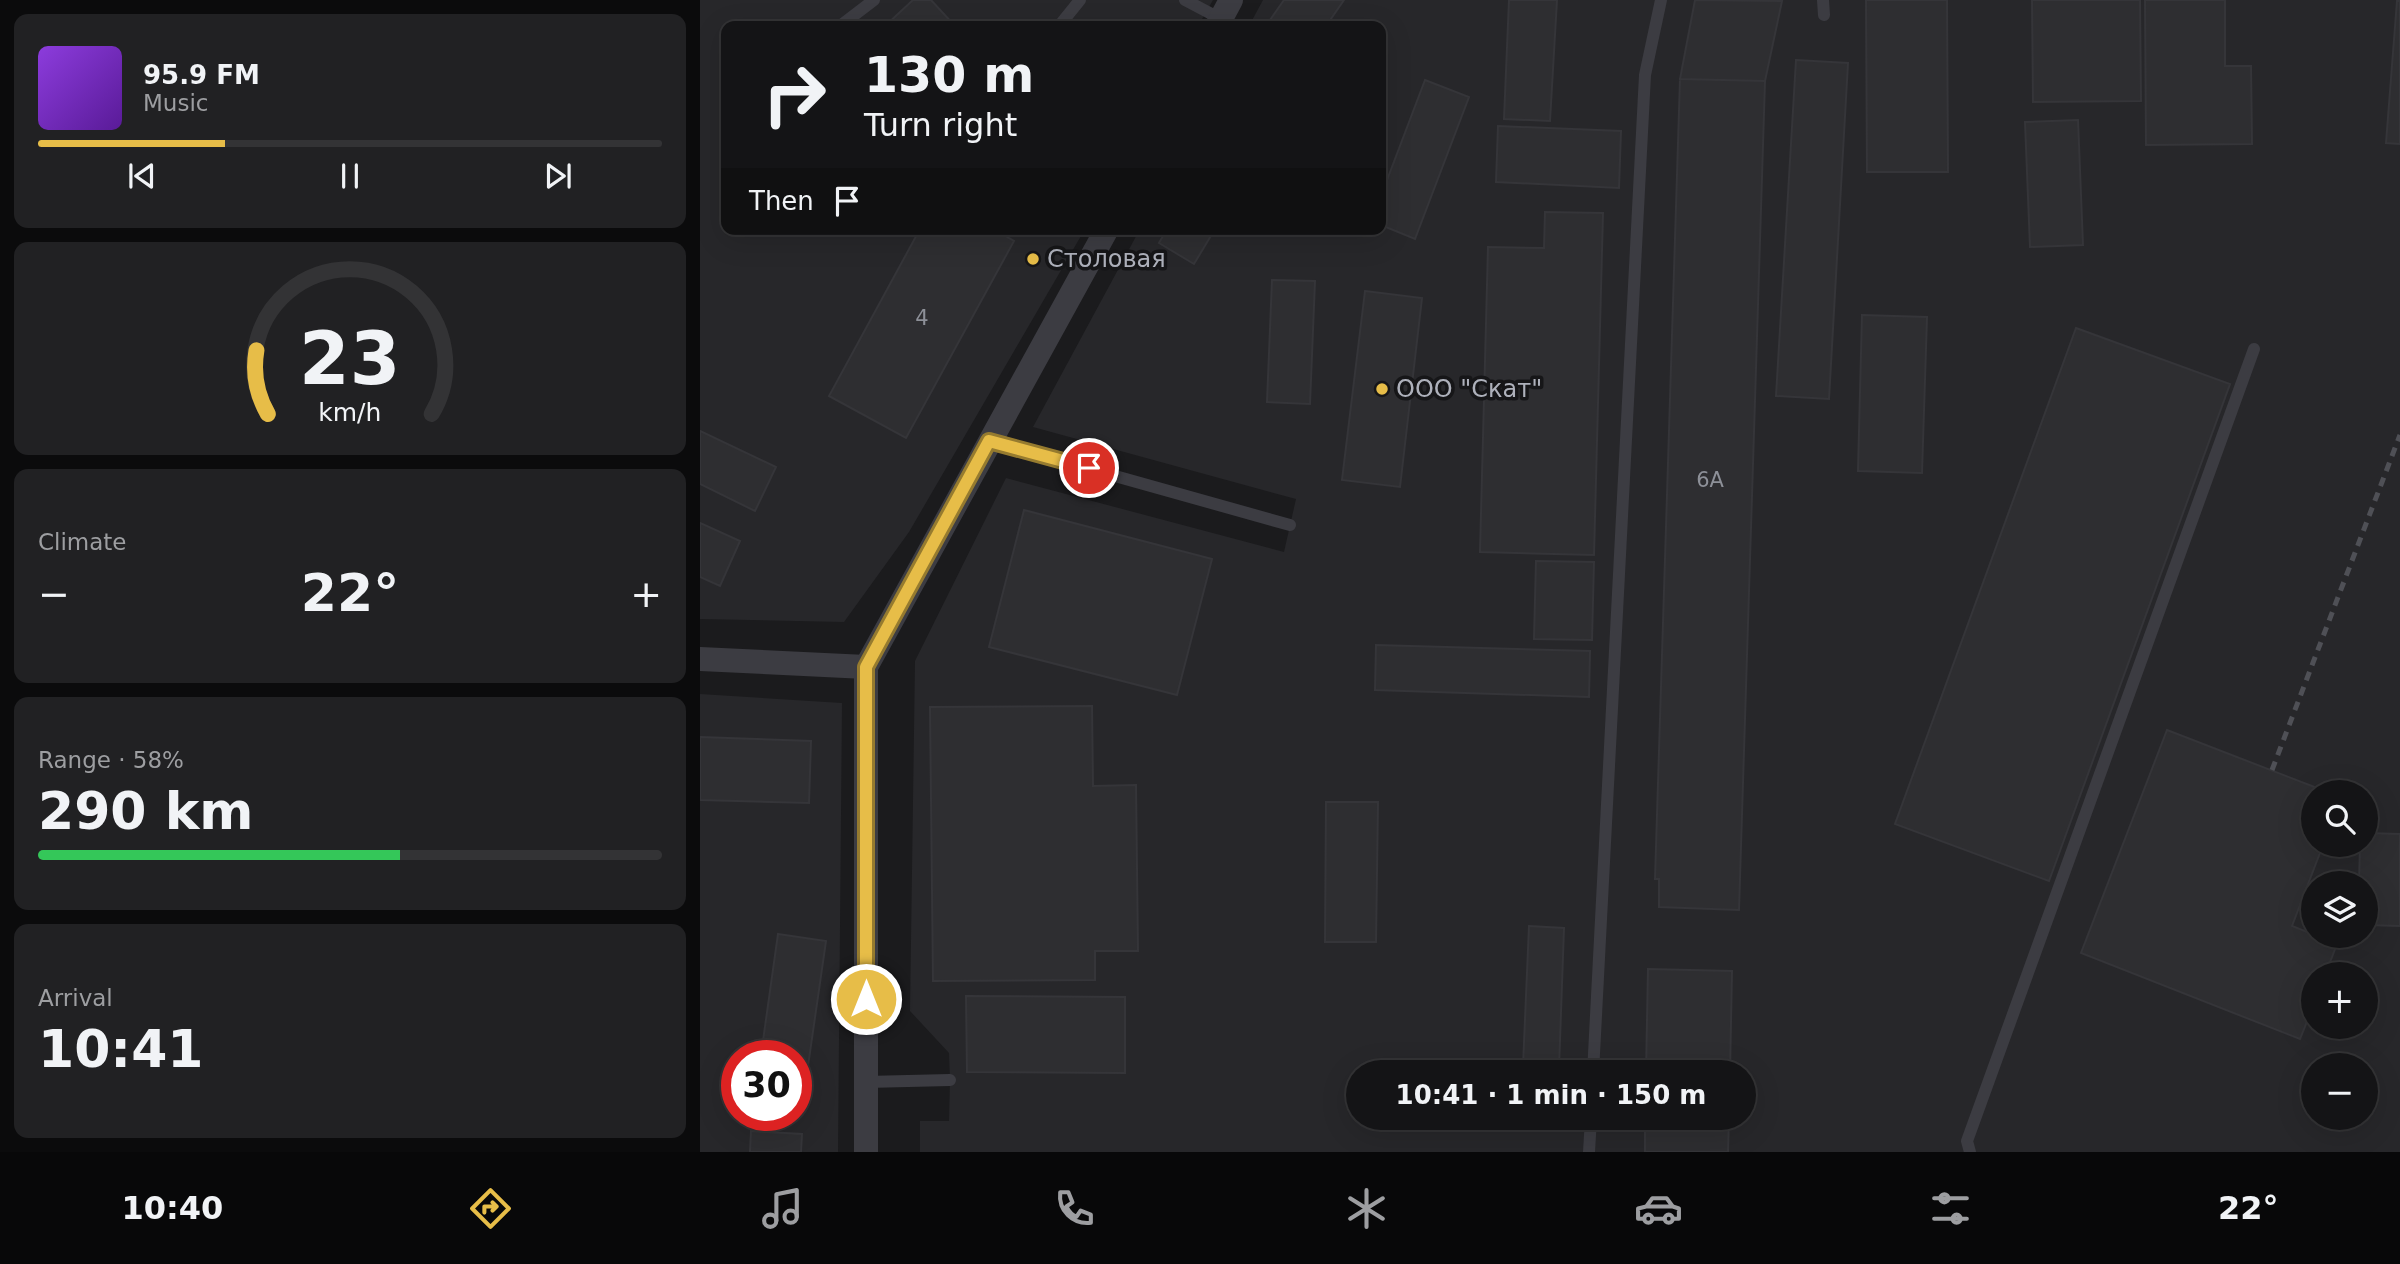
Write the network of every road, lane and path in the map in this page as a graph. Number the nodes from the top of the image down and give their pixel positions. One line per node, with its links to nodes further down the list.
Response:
1 (874, 0): 8 (lane)
2 (1080, 0): 9 (lane)
3 (1185, 0): 6 (lane)
4 (1661, 0): 16 (lane)
5 (1823, 0): 7 (lane)
6 (1223, 15)
7 (1824, 15)
8 (847, 21)
9 (1063, 21)
10 (1104, 235): 12 (street)
11 (2254, 349): 22 (lane)
12 (989, 441): 13 (lane); 15 (street)
13 (1290, 524)
14 (700, 659): 15 (street)
15 (866, 667): 18 (street)
16 (1594, 1060)
17 (950, 1080): 18 (lane)
18 (866, 1082): 20 (street)
19 (1590, 1130): 21 (lane)
20 (866, 1152)
21 (1589, 1152)
22 (1970, 1152)

